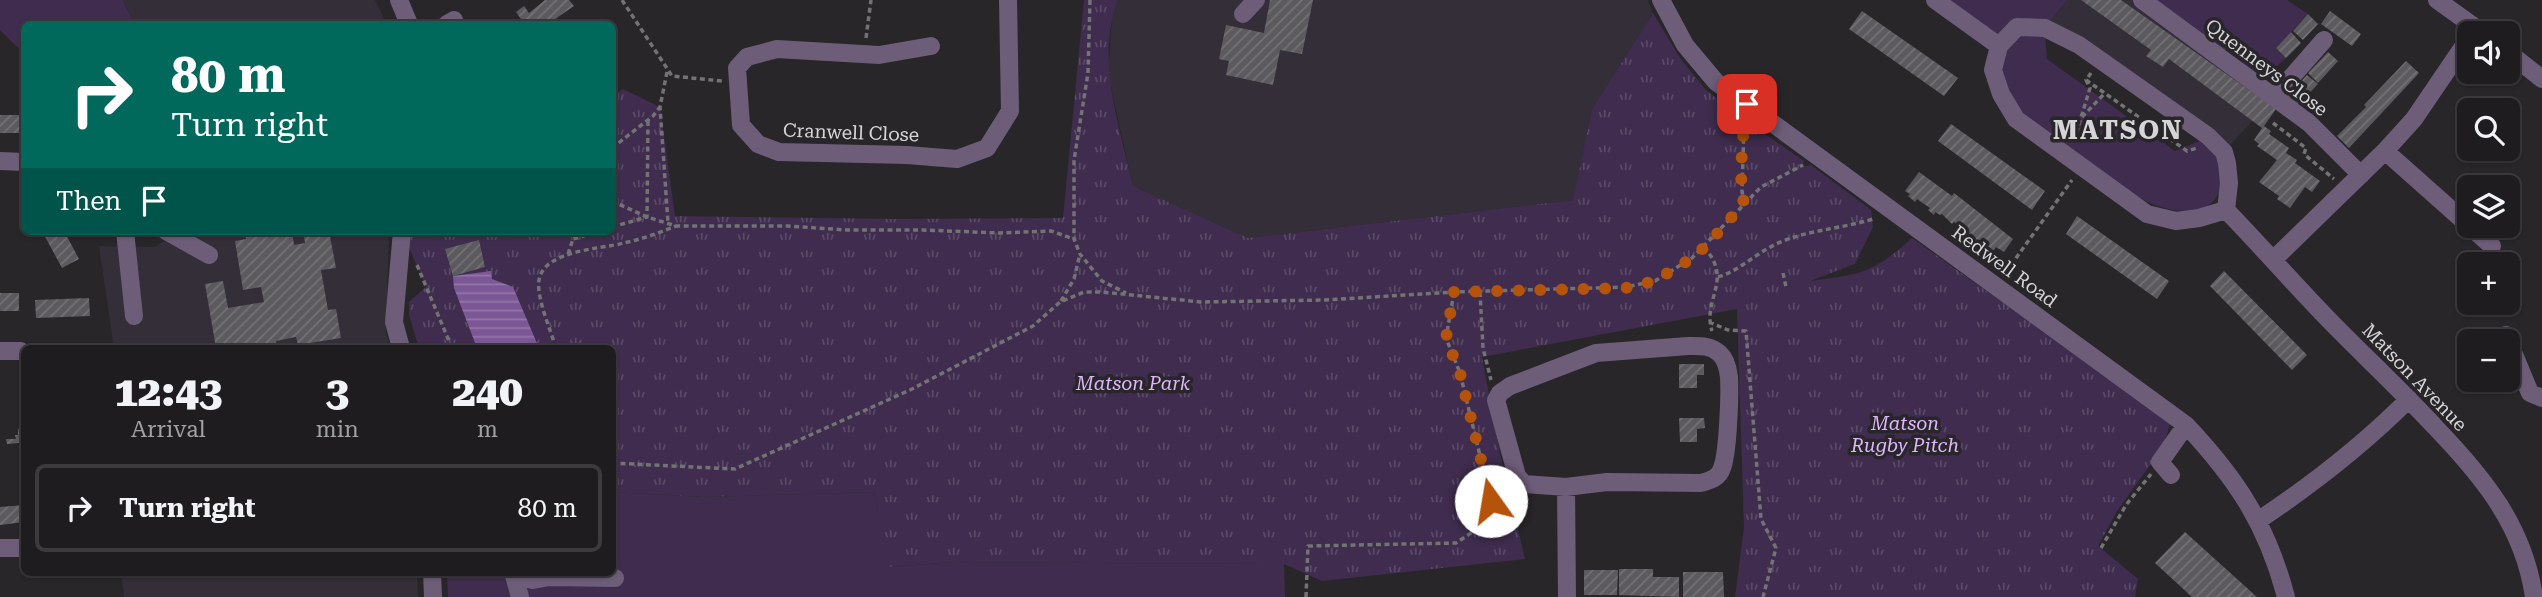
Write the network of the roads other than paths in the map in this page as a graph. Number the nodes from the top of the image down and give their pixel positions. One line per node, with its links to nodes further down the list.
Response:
1 (1008, 0): 10 (street, Cranwell Close)
2 (1256, 0): 7 (street)
3 (1661, 0): 34 (street, Redwell Road)
4 (1936, 0): 11 (street)
5 (2142, 0): 15 (street, Quenneys Close)
6 (2437, 0): 8 (street)
7 (1243, 14)
8 (2461, 21)
9 (2325, 40): 15 (street)
10 (931, 46)
11 (1999, 46): 20 (street); 20 (street)
12 (2457, 58): 16 (street)
13 (2520, 62): 14 (street)
14 (2542, 79)
15 (2274, 97): 19 (street, Quenneys Close)
16 (2385, 151): 19 (street); 24 (street)
17 (0, 161): 18 (street)
18 (21, 162)
19 (2361, 175): 26 (street)
20 (2226, 210): 26 (street, Matson Avenue)
21 (125, 235): 27 (street)
22 (173, 235): 25 (street)
23 (402, 235): 28 (street)
24 (2492, 246)
25 (209, 255)
26 (2274, 259): 33 (street, Matson Avenue)
27 (134, 316)
28 (400, 345)
29 (0, 351): 30 (street)
30 (21, 351)
31 (2520, 369): 32 (street)
32 (2542, 398)
33 (2409, 399): 37 (street); 48 (street, Matson Avenue)
34 (2186, 425): 35 (street); 37 (street, Redwell Road)
35 (2166, 468)
36 (1566, 487): 36 (street); 46 (street)
37 (2259, 520): 47 (street, Redwell Road)
38 (0, 548): 39 (street)
39 (21, 548)
40 (432, 576): 44 (street)
41 (514, 576): 45 (street)
42 (522, 576): 43 (street)
43 (615, 578)
44 (433, 597)
45 (520, 597)
46 (1567, 597)
47 (2286, 597)
48 (2534, 597)

